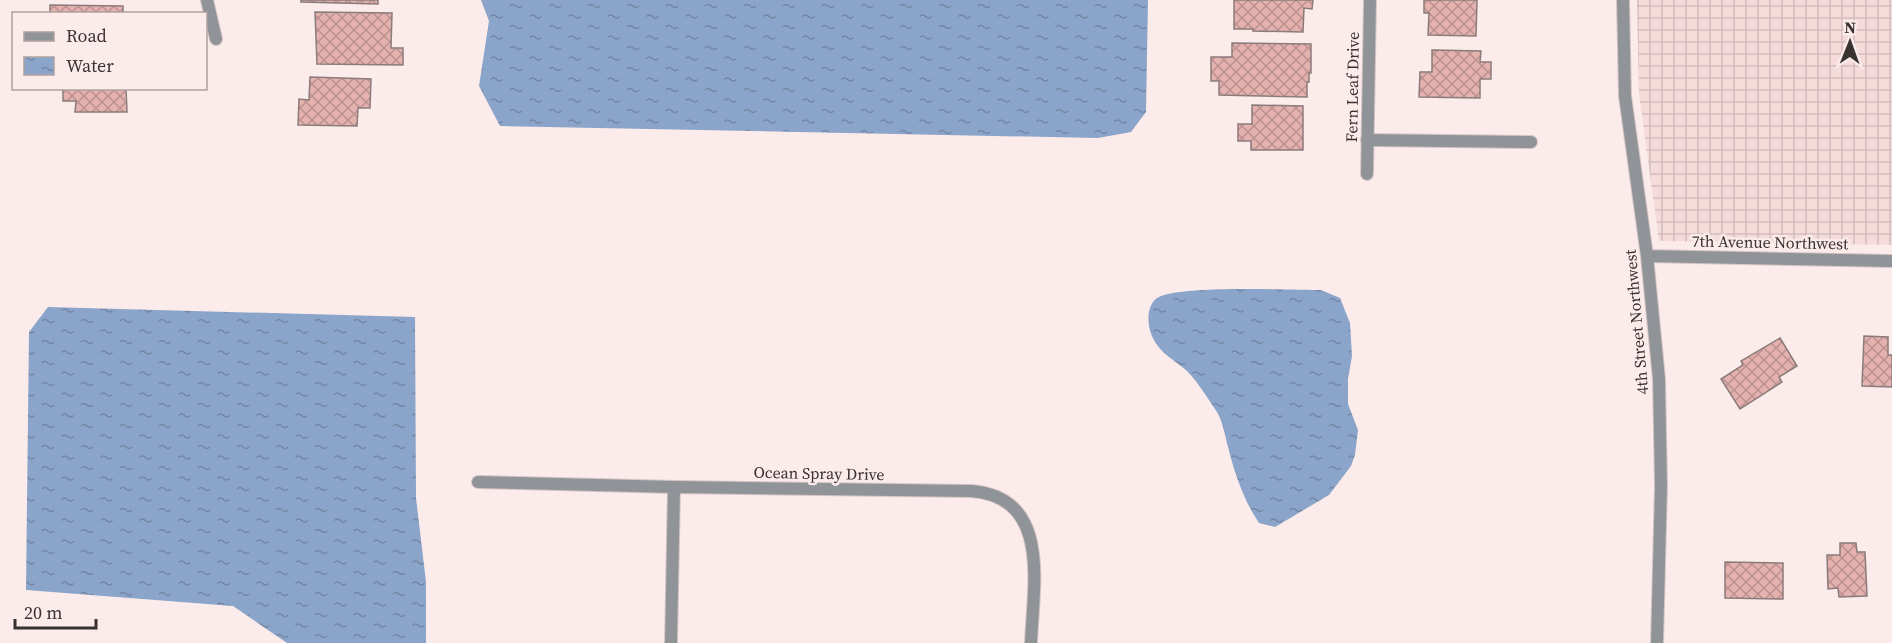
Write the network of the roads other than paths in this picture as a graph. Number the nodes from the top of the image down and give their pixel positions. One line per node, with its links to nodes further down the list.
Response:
1 (207, 0): 4 (street)
2 (1370, 0): 5 (street, Fern Leaf Drive)
3 (1623, 0): 8 (street, 4th Street Northwest)
4 (216, 39)
5 (1367, 140): 6 (street); 7 (street, Fern Leaf Drive)
6 (1531, 142)
7 (1367, 174)
8 (1647, 256): 9 (street, 7th Avenue Northwest); 14 (street, 4th Street Northwest)
9 (1892, 261)
10 (478, 482): 11 (street, Ocean Spray Drive)
11 (674, 488): 12 (street); 13 (street, Ocean Spray Drive)
12 (671, 643)
13 (1031, 643)
14 (1657, 643)

